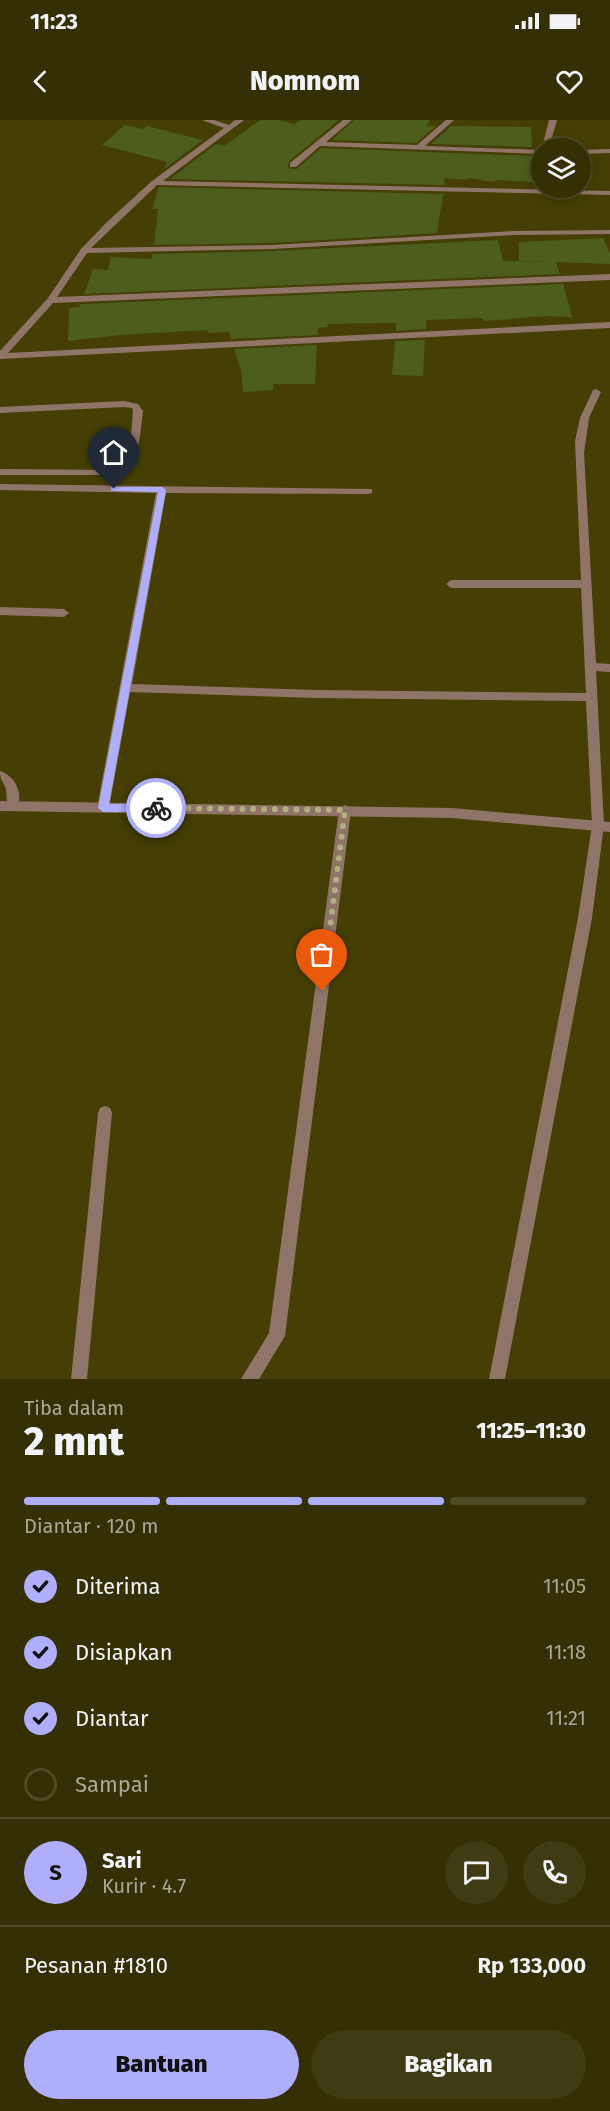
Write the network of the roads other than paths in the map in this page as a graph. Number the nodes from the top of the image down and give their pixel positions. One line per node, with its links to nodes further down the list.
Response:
1 (206, 120): 6 (street)
2 (240, 120): 6 (street)
3 (348, 120): 8 (street)
4 (450, 120): 9 (street)
5 (554, 120): 7 (street)
6 (229, 127): 14 (street)
7 (547, 138)
8 (317, 144): 9 (street); 13 (street)
9 (417, 149): 10 (street)
10 (531, 150)
11 (591, 152): 12 (street)
12 (610, 152)
13 (293, 165)
14 (155, 183): 15 (street); 17 (street)
15 (610, 193)
16 (610, 232): 17 (street)
17 (84, 251): 19 (street)
18 (610, 277): 19 (street)
19 (51, 300): 21 (street)
20 (610, 325): 21 (street)
21 (0, 356)
22 (596, 392): 29 (street)
23 (0, 411): 24 (street)
24 (0, 472)
25 (0, 487): 26 (street)
26 (162, 490): 27 (street); 34 (street)
27 (368, 491)
28 (451, 584): 29 (street)
29 (587, 584): 32 (street)
30 (0, 611): 31 (street)
31 (63, 613)
32 (591, 667): 33 (street); 35 (street)
33 (610, 668)
34 (125, 688): 35 (street); 39 (street)
35 (593, 697): 41 (street)
36 (0, 776): 38 (street)
37 (0, 806): 38 (street)
38 (14, 807): 39 (street)
39 (103, 808): 40 (street)
40 (345, 810): 41 (street); 44 (street)
41 (604, 826): 45 (street)
42 (105, 1113): 43 (street)
43 (79, 1379)
44 (249, 1379)
45 (497, 1379)

